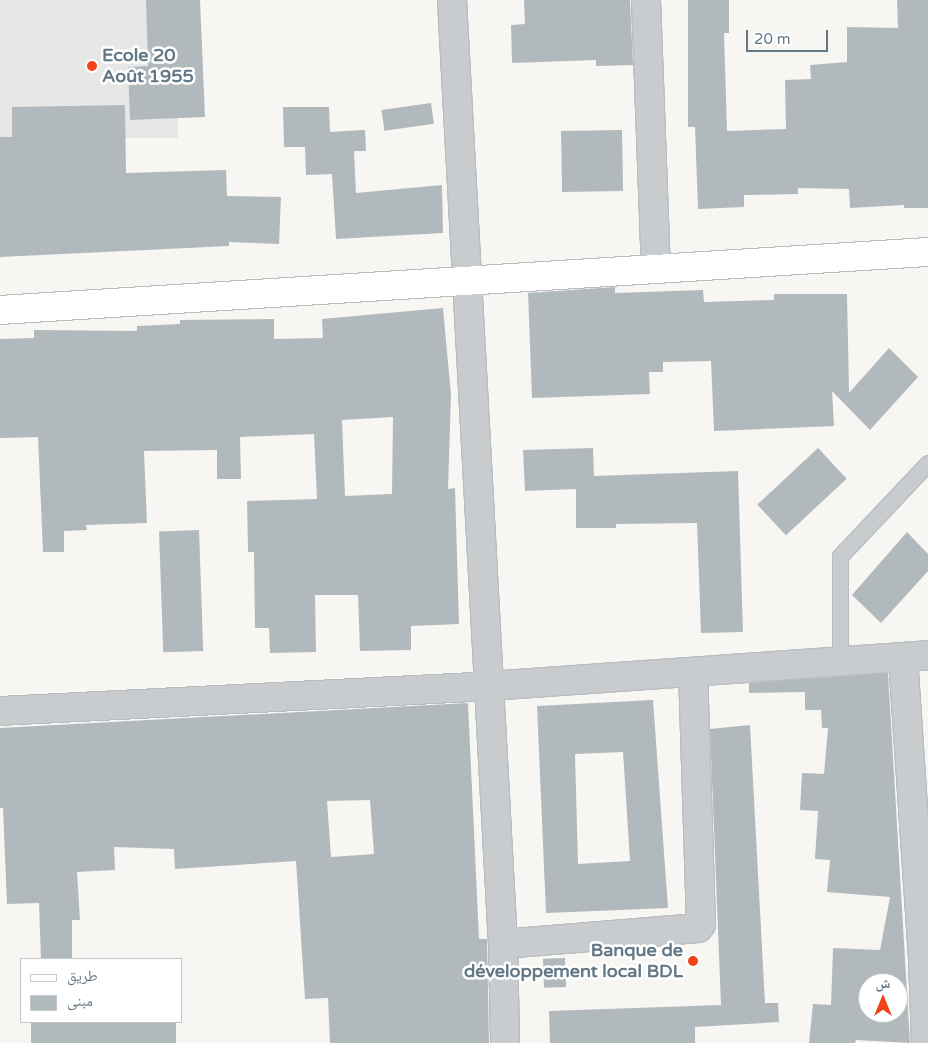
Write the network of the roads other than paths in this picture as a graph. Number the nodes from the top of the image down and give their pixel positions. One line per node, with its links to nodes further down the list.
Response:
1 (452, 0): 5 (street)
2 (646, 0): 4 (street)
3 (928, 252): 4 (main road)
4 (656, 269): 5 (main road)
5 (466, 280): 6 (main road); 11 (street)
6 (0, 310)
7 (928, 463): 9 (lane)
8 (916, 656): 9 (street); 15 (street)
9 (840, 662): 10 (street)
10 (693, 673): 11 (street); 13 (street)
11 (489, 686): 12 (street); 13 (street)
12 (0, 711)
13 (503, 944): 14 (street)
14 (505, 1043)
15 (926, 1043)

